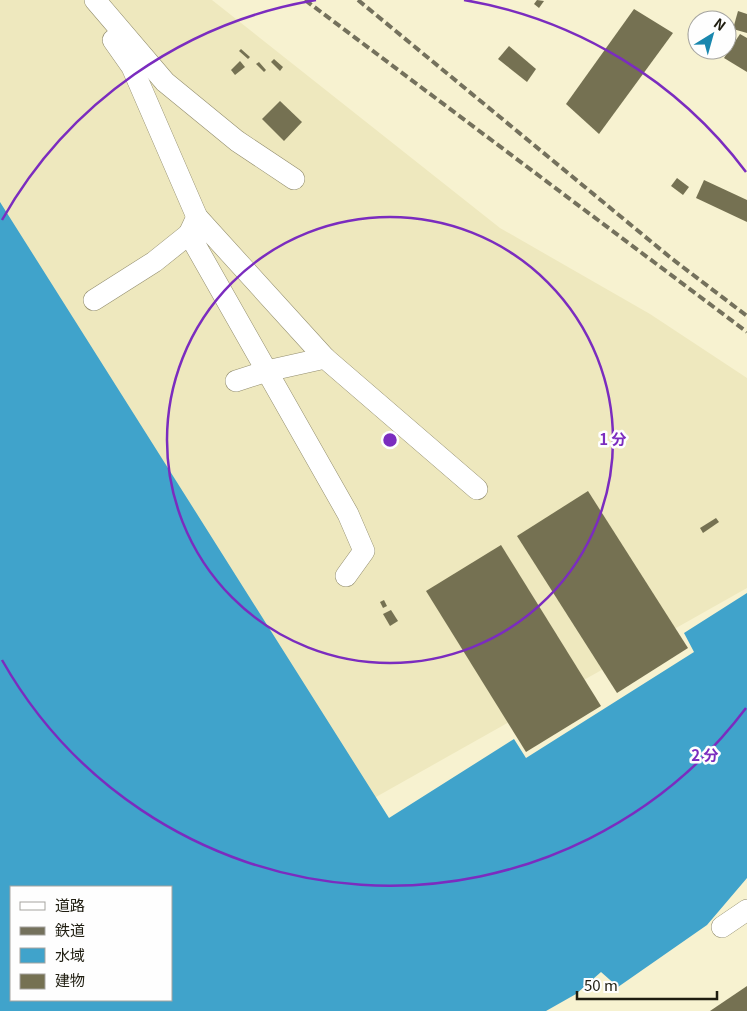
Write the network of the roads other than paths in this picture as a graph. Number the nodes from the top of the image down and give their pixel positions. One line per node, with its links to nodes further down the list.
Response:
1 (87, 0): 4 (street)
2 (94, 0): 3 (street)
3 (294, 179)
4 (193, 226): 5 (street); 6 (street); 7 (street)
5 (94, 300)
6 (325, 358): 7 (street); 9 (street)
7 (267, 371): 8 (street); 10 (street)
8 (236, 381)
9 (478, 489)
10 (346, 576)
11 (747, 910): 12 (street)
12 (722, 927)

